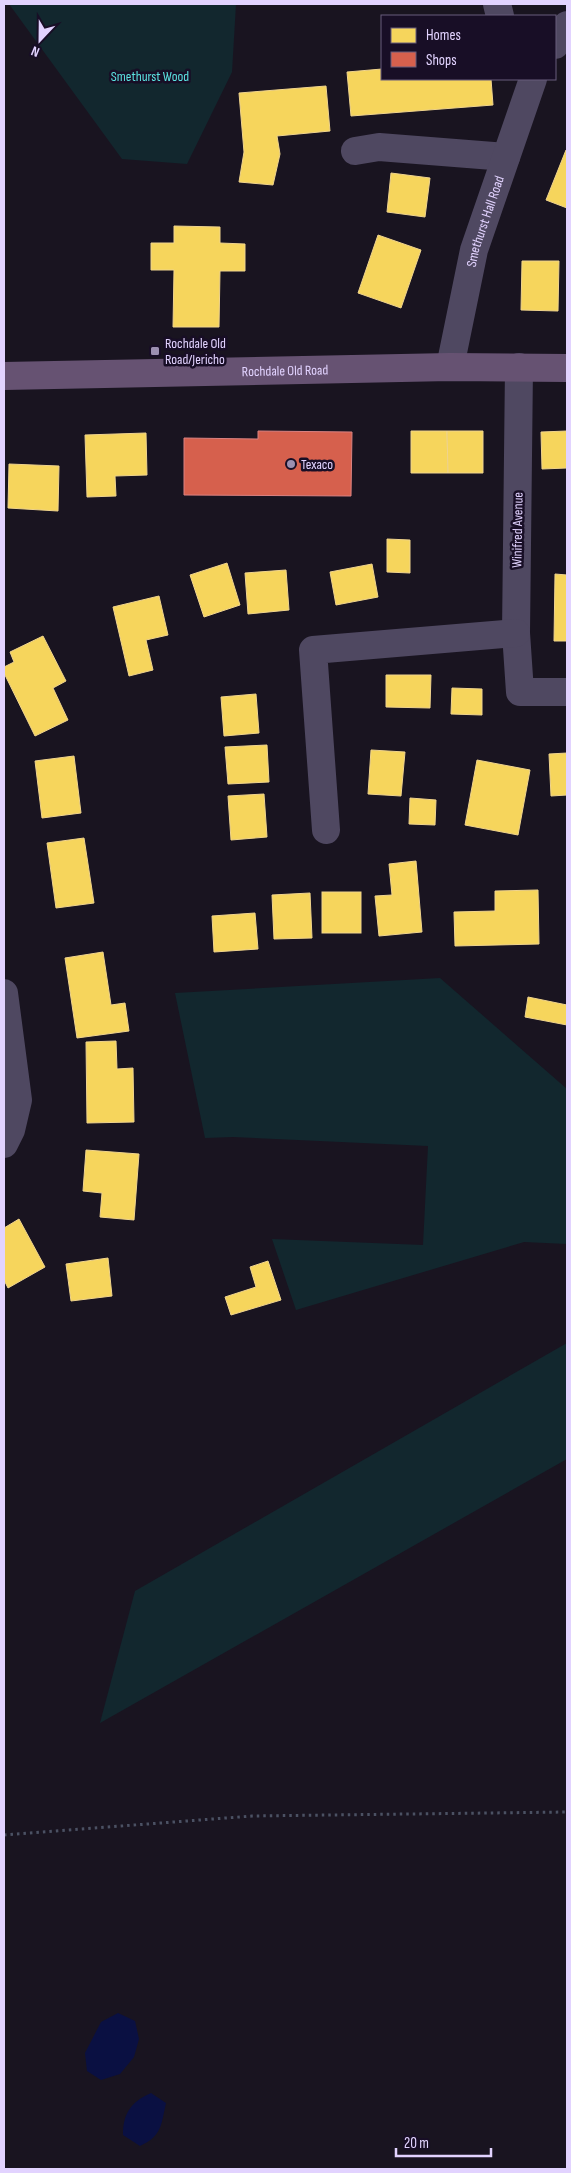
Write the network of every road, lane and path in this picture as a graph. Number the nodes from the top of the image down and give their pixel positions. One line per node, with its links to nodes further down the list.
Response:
1 (567, 25): 2 (street)
2 (556, 43)
3 (532, 80): 5 (street, Smethurst Hall Road)
4 (355, 151): 5 (street)
5 (506, 157): 6 (street, Smethurst Hall Road)
6 (450, 367): 7 (main road, Rochdale Old Road); 9 (main road, Rochdale Old Road)
7 (518, 367): 8 (main road, Rochdale Old Road); 10 (street, Winifred Avenue)
8 (567, 368)
9 (4, 376)
10 (516, 633): 11 (street, Winifred Avenue); 12 (street)
11 (567, 692)
12 (326, 830)
13 (4, 993): 14 (street)
14 (4, 1144)
15 (567, 1812): 16 (path)
16 (4, 1835)

